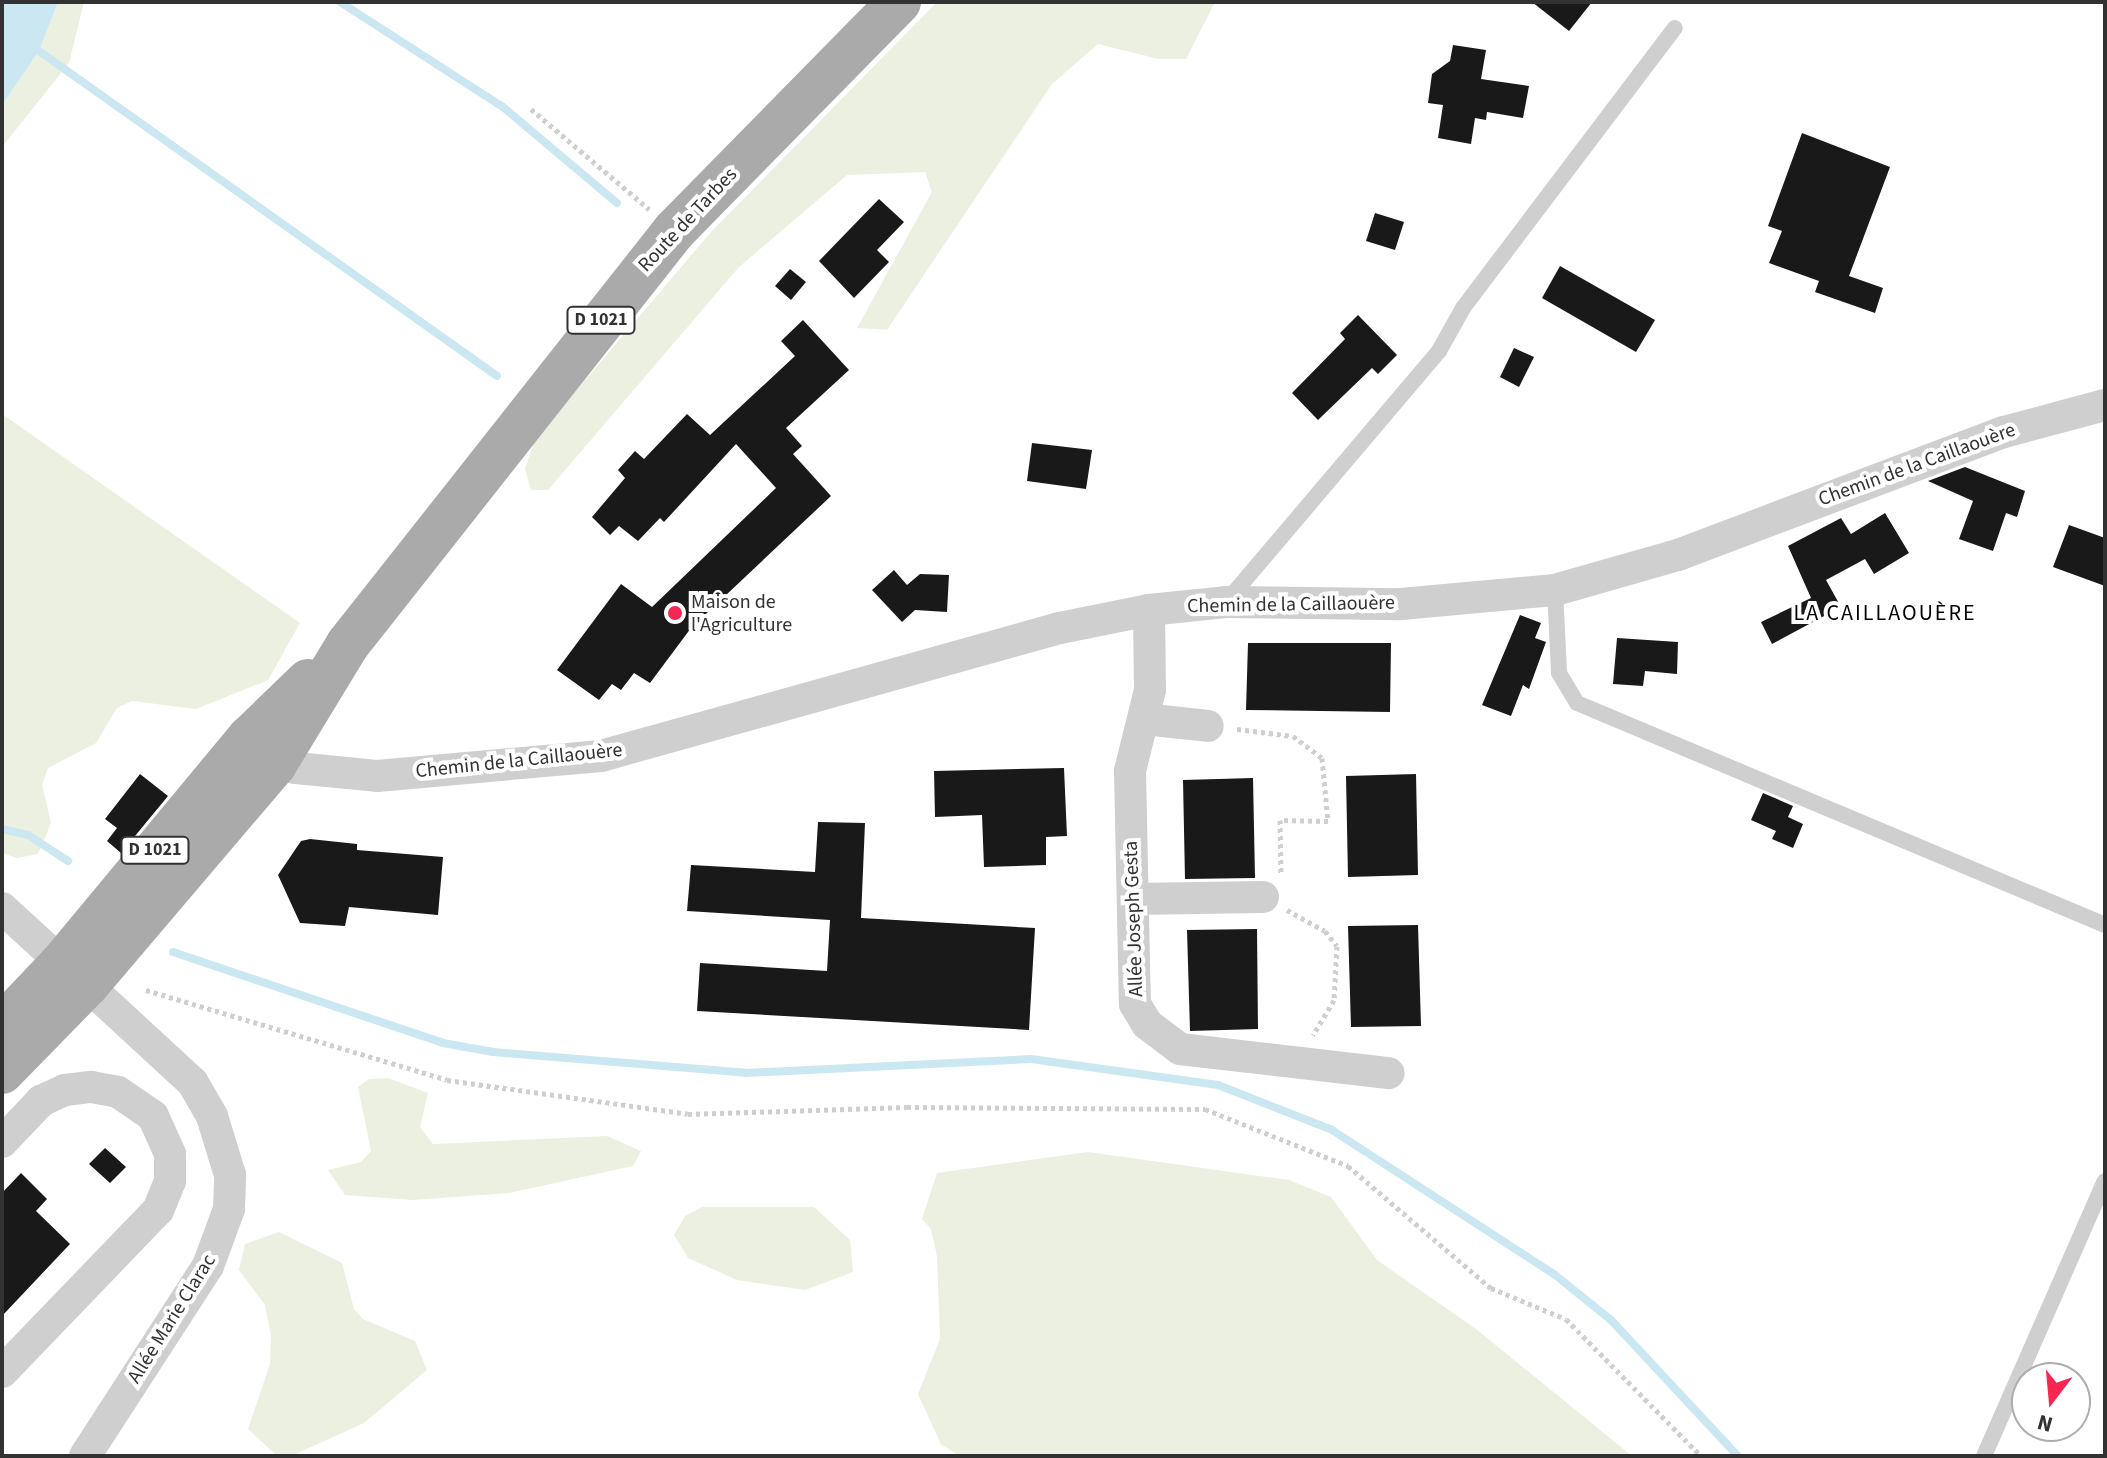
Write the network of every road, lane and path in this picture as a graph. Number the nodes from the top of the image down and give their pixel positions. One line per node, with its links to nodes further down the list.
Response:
1 (899, 2): 4 (main road, Route de Tarbes / D 1021)
2 (1675, 28): 7 (lane)
3 (531, 109): 4 (path)
4 (674, 231): 11 (main road, Route de Tarbes / D 1021)
5 (2105, 405): 6 (street, Chemin de la Caillaouère)
6 (1555, 590): 7 (street, Chemin de la Caillaouère); 15 (lane)
7 (1226, 602): 8 (street, Chemin de la Caillaouère)
8 (1149, 610): 9 (street, Allée Joseph Gesta); 11 (street, Chemin de la Caillaouère)
9 (1144, 719): 10 (street); 13 (street, Allée Joseph Gesta)
10 (1208, 726): 12 (path)
11 (262, 751): 16 (main road, D 1021)
12 (1263, 897): 13 (street); 19 (path)
13 (1133, 899): 19 (street, Allée Joseph Gesta)
14 (2, 908): 16 (street, Allée Marie Clarac)
15 (2105, 925)
16 (74, 974): 18 (main road, D 1021); 20 (main road, D 1021); 22 (street, Allée Marie Clarac)
17 (146, 990): 28 (path)
18 (2, 1026)
19 (1306, 1065): 21 (street, Allée Joseph Gesta)
20 (2, 1072)
21 (1389, 1073)
22 (223, 1141): 24 (street); 27 (street, Allée Marie Clarac)
23 (2, 1142): 24 (street)
24 (170, 1154): 26 (street)
25 (2105, 1181): 29 (lane)
26 (2, 1372)
27 (85, 1456)
28 (1701, 1456)
29 (1984, 1456)

